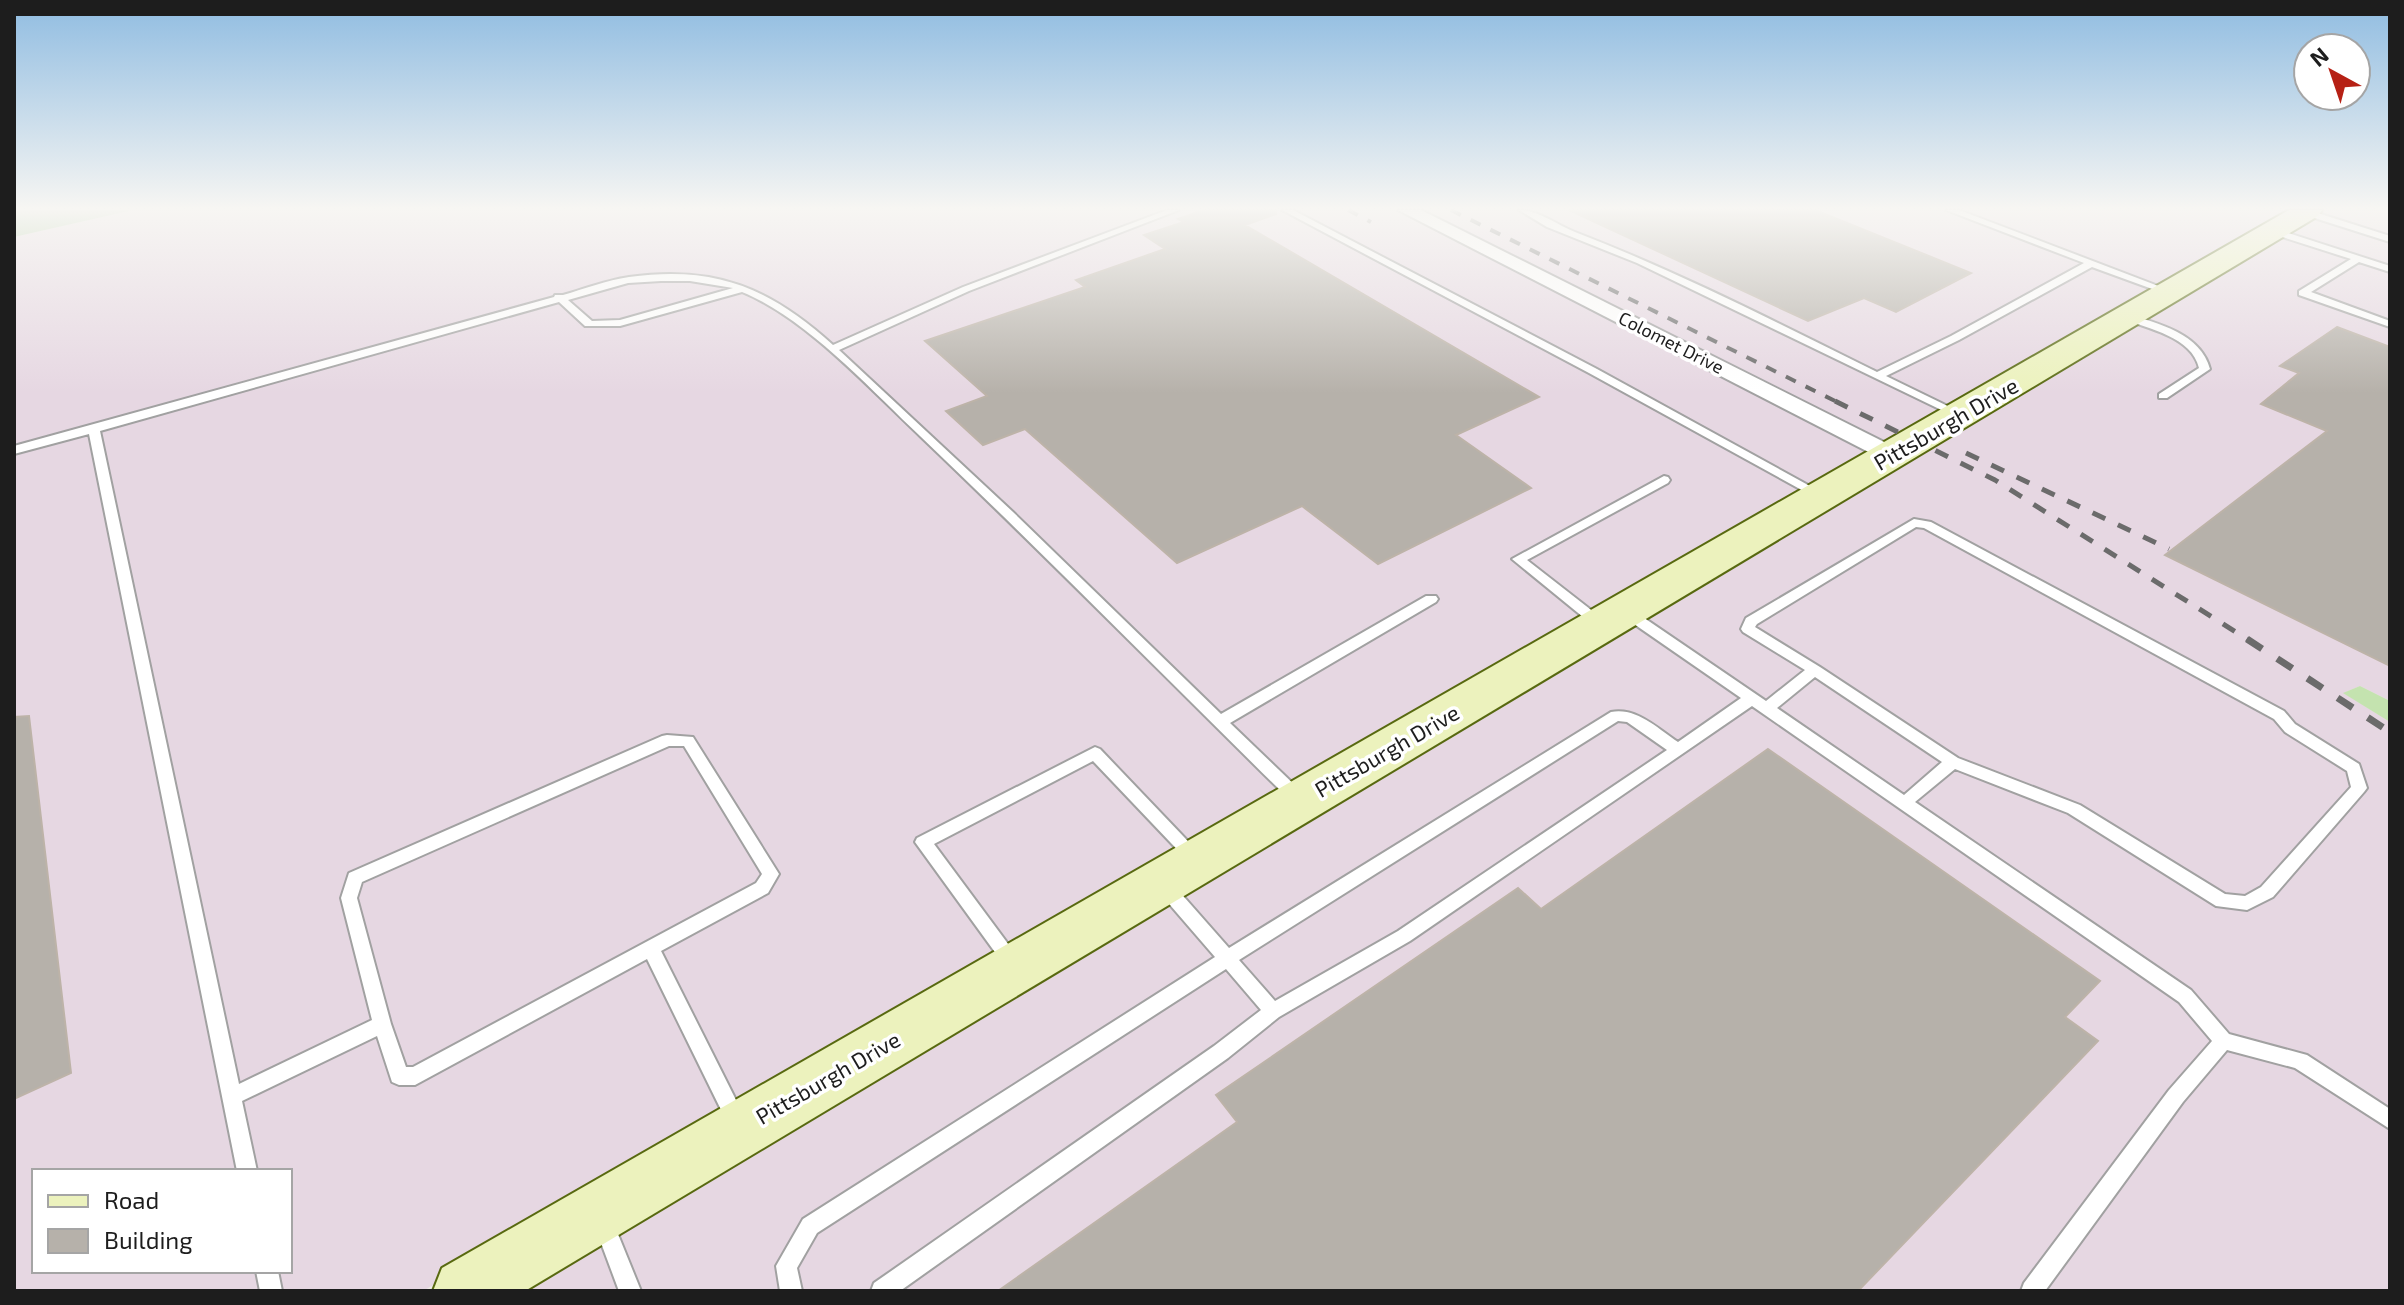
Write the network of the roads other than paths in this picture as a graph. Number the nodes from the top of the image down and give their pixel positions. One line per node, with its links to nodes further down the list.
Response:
1 (1014, 271): 14 (lane)
2 (1402, 271): 22 (lane)
3 (1528, 271): 20 (street, Colomet Drive)
4 (1661, 271): 15 (lane)
5 (2078, 271): 15 (lane)
6 (2113, 271): 10 (lane)
7 (2205, 271): 10 (street, Pittsburgh Drive)
8 (2339, 271): 13 (lane)
9 (745, 288): 11 (lane); 11 (lane); 14 (lane)
10 (2169, 292): 12 (street, Pittsburgh Drive)
11 (559, 297): 18 (lane)
12 (2127, 317): 16 (lane); 17 (street, Pittsburgh Drive)
13 (2390, 324)
14 (832, 349): 27 (lane)
15 (1877, 376): 17 (lane)
16 (2163, 396)
17 (1960, 416): 20 (street, Pittsburgh Drive)
18 (94, 429): 19 (lane); 39 (lane)
19 (14, 450)
20 (1892, 455): 22 (street, Pittsburgh Drive)
21 (1664, 480): 24 (lane)
22 (1822, 496): 24 (street, Pittsburgh Drive)
23 (1431, 599): 27 (lane)
24 (1614, 618): 26 (lane); 30 (street, Pittsburgh Drive)
25 (1815, 670): 26 (lane); 29 (lane); 29 (lane)
26 (1760, 703): 28 (lane); 31 (lane)
27 (1219, 722): 30 (lane)
28 (1678, 750): 34 (lane); 36 (lane)
29 (1953, 762): 31 (lane)
30 (1301, 801): 32 (street, Pittsburgh Drive)
31 (1904, 803): 38 (lane)
32 (1180, 872): 34 (lane); 35 (street, Pittsburgh Drive); 35 (lane)
33 (651, 948): 37 (lane); 37 (lane); 41 (lane)
34 (1225, 960): 36 (lane); 46 (lane)
35 (1016, 968): 41 (street, Pittsburgh Drive)
36 (1273, 1011): 47 (lane)
37 (382, 1024): 39 (lane)
38 (2223, 1041): 40 (lane); 48 (lane)
39 (231, 1097): 42 (lane)
40 (2390, 1120)
41 (740, 1130): 43 (street, Pittsburgh Drive)
42 (247, 1169)
43 (600, 1212): 44 (street, Pittsburgh Drive); 45 (lane)
44 (465, 1291)
45 (630, 1291)
46 (791, 1291)
47 (882, 1291)
48 (2032, 1291)

